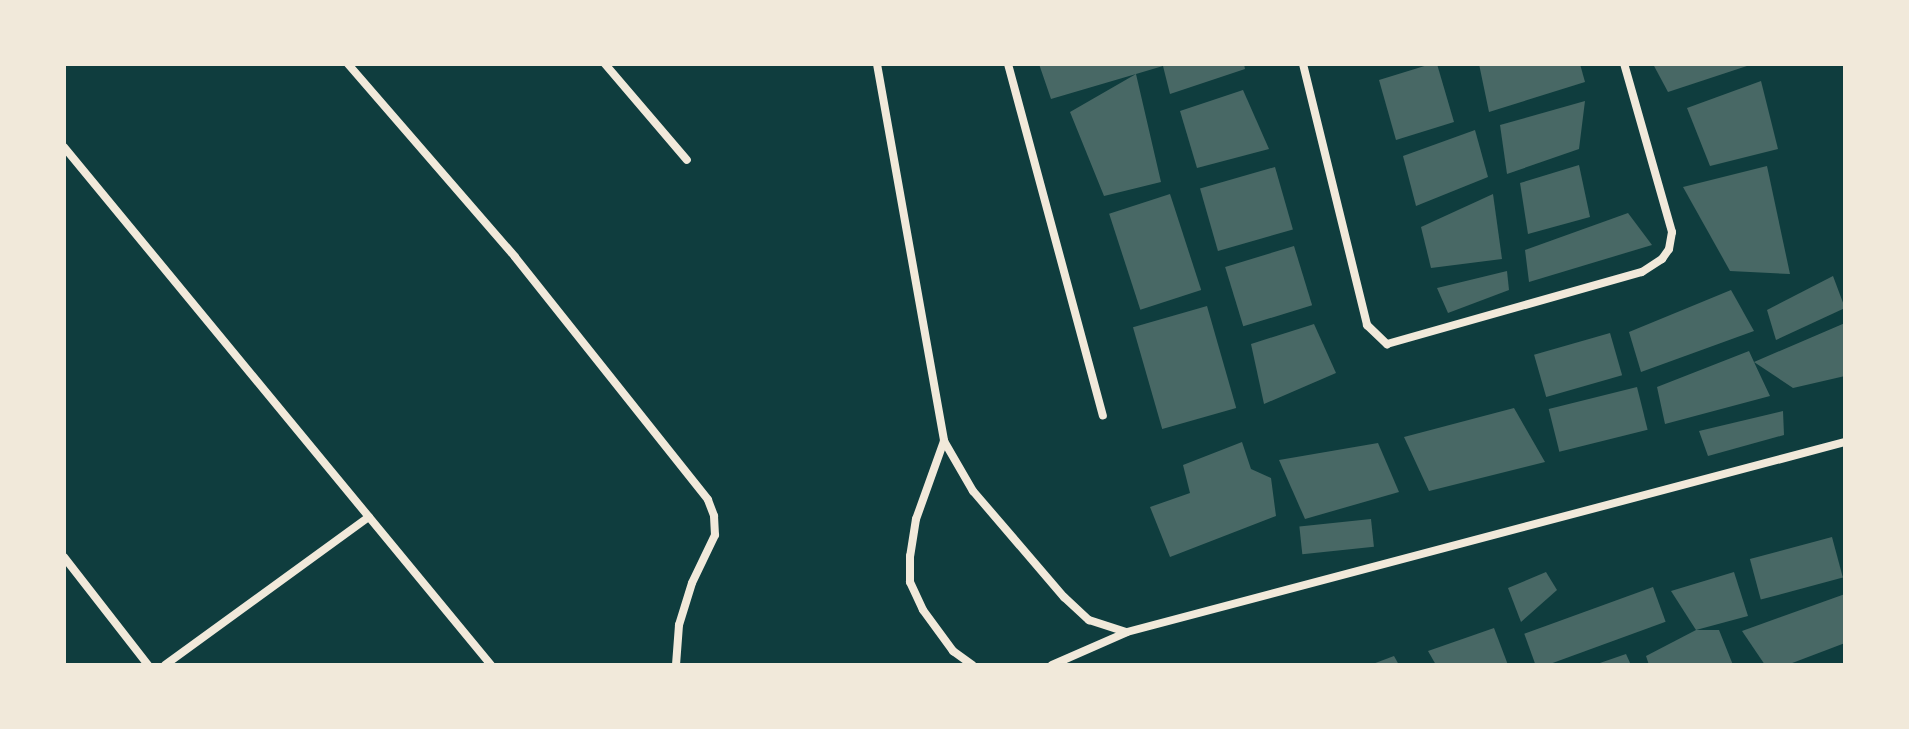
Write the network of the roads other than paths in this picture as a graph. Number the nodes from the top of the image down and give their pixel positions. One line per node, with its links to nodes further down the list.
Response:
1 (348, 64): 18 (street)
2 (605, 64): 8 (street)
3 (877, 64): 10 (street)
4 (1008, 64): 9 (street)
5 (1303, 64): 6 (street)
6 (1624, 64)
7 (64, 147): 12 (street)
8 (687, 160)
9 (1103, 415)
10 (944, 441): 14 (street); 19 (street)
11 (1845, 442): 14 (street)
12 (369, 517): 16 (street); 17 (street)
13 (64, 557): 15 (street)
14 (1127, 632): 20 (street)
15 (148, 665)
16 (165, 665)
17 (491, 665)
18 (676, 665)
19 (972, 665)
20 (1052, 665)

